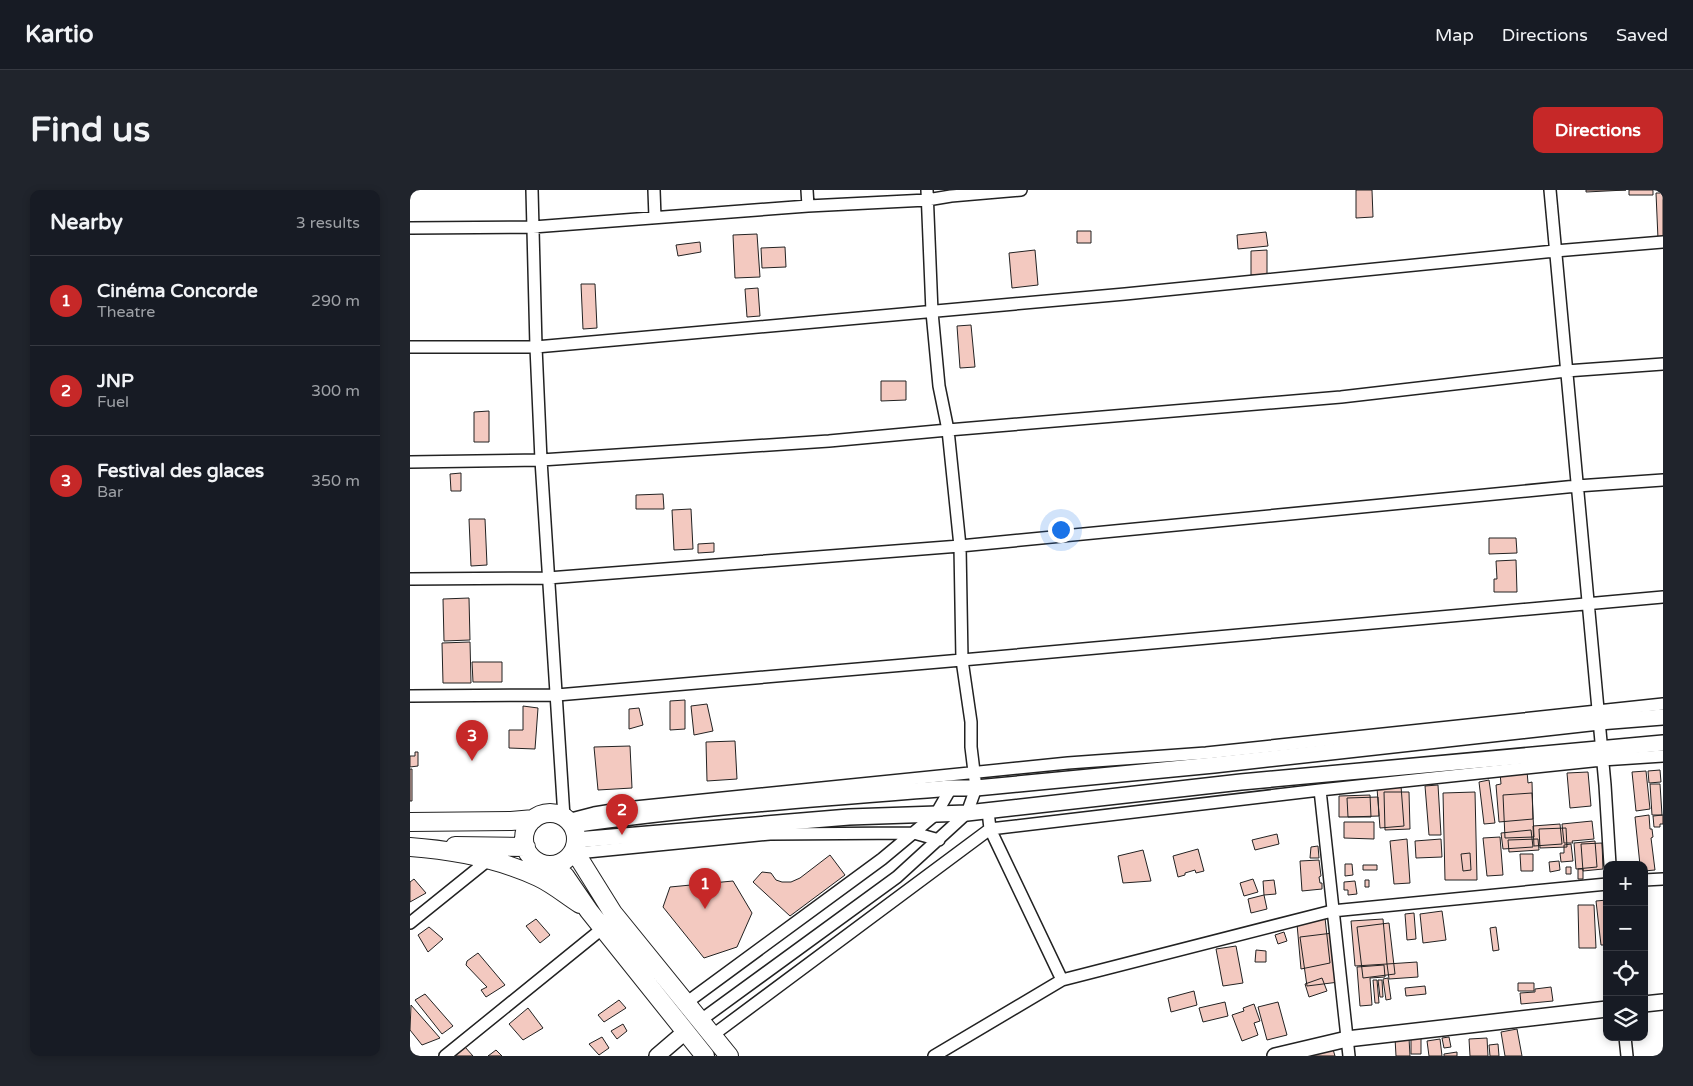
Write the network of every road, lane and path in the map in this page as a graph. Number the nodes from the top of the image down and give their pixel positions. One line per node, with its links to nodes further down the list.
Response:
1 (532, 190): 10 (street)
2 (654, 190): 9 (street)
3 (807, 190): 8 (street)
4 (1021, 190): 6 (street)
5 (1550, 190): 13 (street)
6 (951, 193): 7 (street)
7 (927, 195): 8 (street); 14 (street)
8 (808, 206): 9 (street)
9 (655, 218): 10 (street)
10 (533, 227): 11 (street); 16 (street)
11 (410, 228)
12 (1663, 242): 13 (street)
13 (1555, 251): 14 (street); 18 (street)
14 (932, 312): 16 (street); 19 (street)
15 (410, 347): 16 (street)
16 (536, 347): 20 (street)
17 (1663, 364): 18 (street)
18 (1566, 371): 19 (street); 23 (street)
19 (948, 430): 20 (street); 24 (street)
20 (541, 460): 21 (street); 25 (street)
21 (410, 462)
22 (1663, 480): 23 (street)
23 (1577, 486): 24 (street); 28 (street)
24 (960, 546): 25 (street); 29 (street)
25 (548, 578): 26 (street); 30 (street)
26 (410, 579)
27 (1663, 597): 28 (street)
28 (1588, 603): 29 (street); 33 (street)
29 (962, 660): 30 (street); 38 (street)
30 (557, 695): 31 (street); 47 (street)
31 (410, 696)
32 (1663, 704): 33 (street)
33 (1598, 716): 34 (street); 36 (street); 38 (street)
34 (1663, 717)
35 (1663, 743): 36 (street)
36 (1602, 753): 37 (street); 40 (street); 41 (street); 53 (street)
37 (1663, 756)
38 (975, 781): 39 (street); 42 (street); 47 (street)
39 (951, 788): 43 (street); 47 (street)
40 (1320, 790): 46 (street); 59 (street)
41 (988, 811): 42 (street); 46 (street)
42 (967, 813): 43 (street); 49 (street)
43 (936, 814): 47 (street); 48 (street)
44 (534, 819): 45 (main road); 47 (main road); 51 (main road)
45 (410, 822)
46 (990, 829): 62 (street); 69 (street)
47 (572, 833): 48 (street); 54 (main road); 64 (main road)
48 (914, 833): 49 (street); 64 (street)
49 (939, 840): 67 (street)
50 (410, 847): 51 (main road); 52 (main road)
51 (526, 847): 54 (main road)
52 (487, 861): 58 (main road); 60 (street)
53 (1610, 861)
54 (550, 864): 58 (main road)
55 (1663, 879): 56 (street)
56 (1648, 880)
57 (1603, 884): 59 (street)
58 (589, 911): 61 (main road)
59 (1332, 912): 62 (street); 70 (street)
60 (410, 923)
61 (603, 928): 68 (main road); 72 (street)
62 (1062, 980): 76 (street)
63 (1663, 1002): 65 (street)
64 (686, 1003): 67 (main road)
65 (1648, 1004)
66 (1603, 1009): 70 (street)
67 (700, 1020): 69 (main road)
68 (685, 1032): 73 (street); 74 (main road)
69 (712, 1035): 75 (main road)
70 (1347, 1039): 77 (street); 78 (street)
71 (1626, 1041): 79 (street)
72 (445, 1056)
73 (657, 1056)
74 (705, 1056)
75 (729, 1056)
76 (934, 1056)
77 (1275, 1056)
78 (1349, 1056)
79 (1627, 1056)

